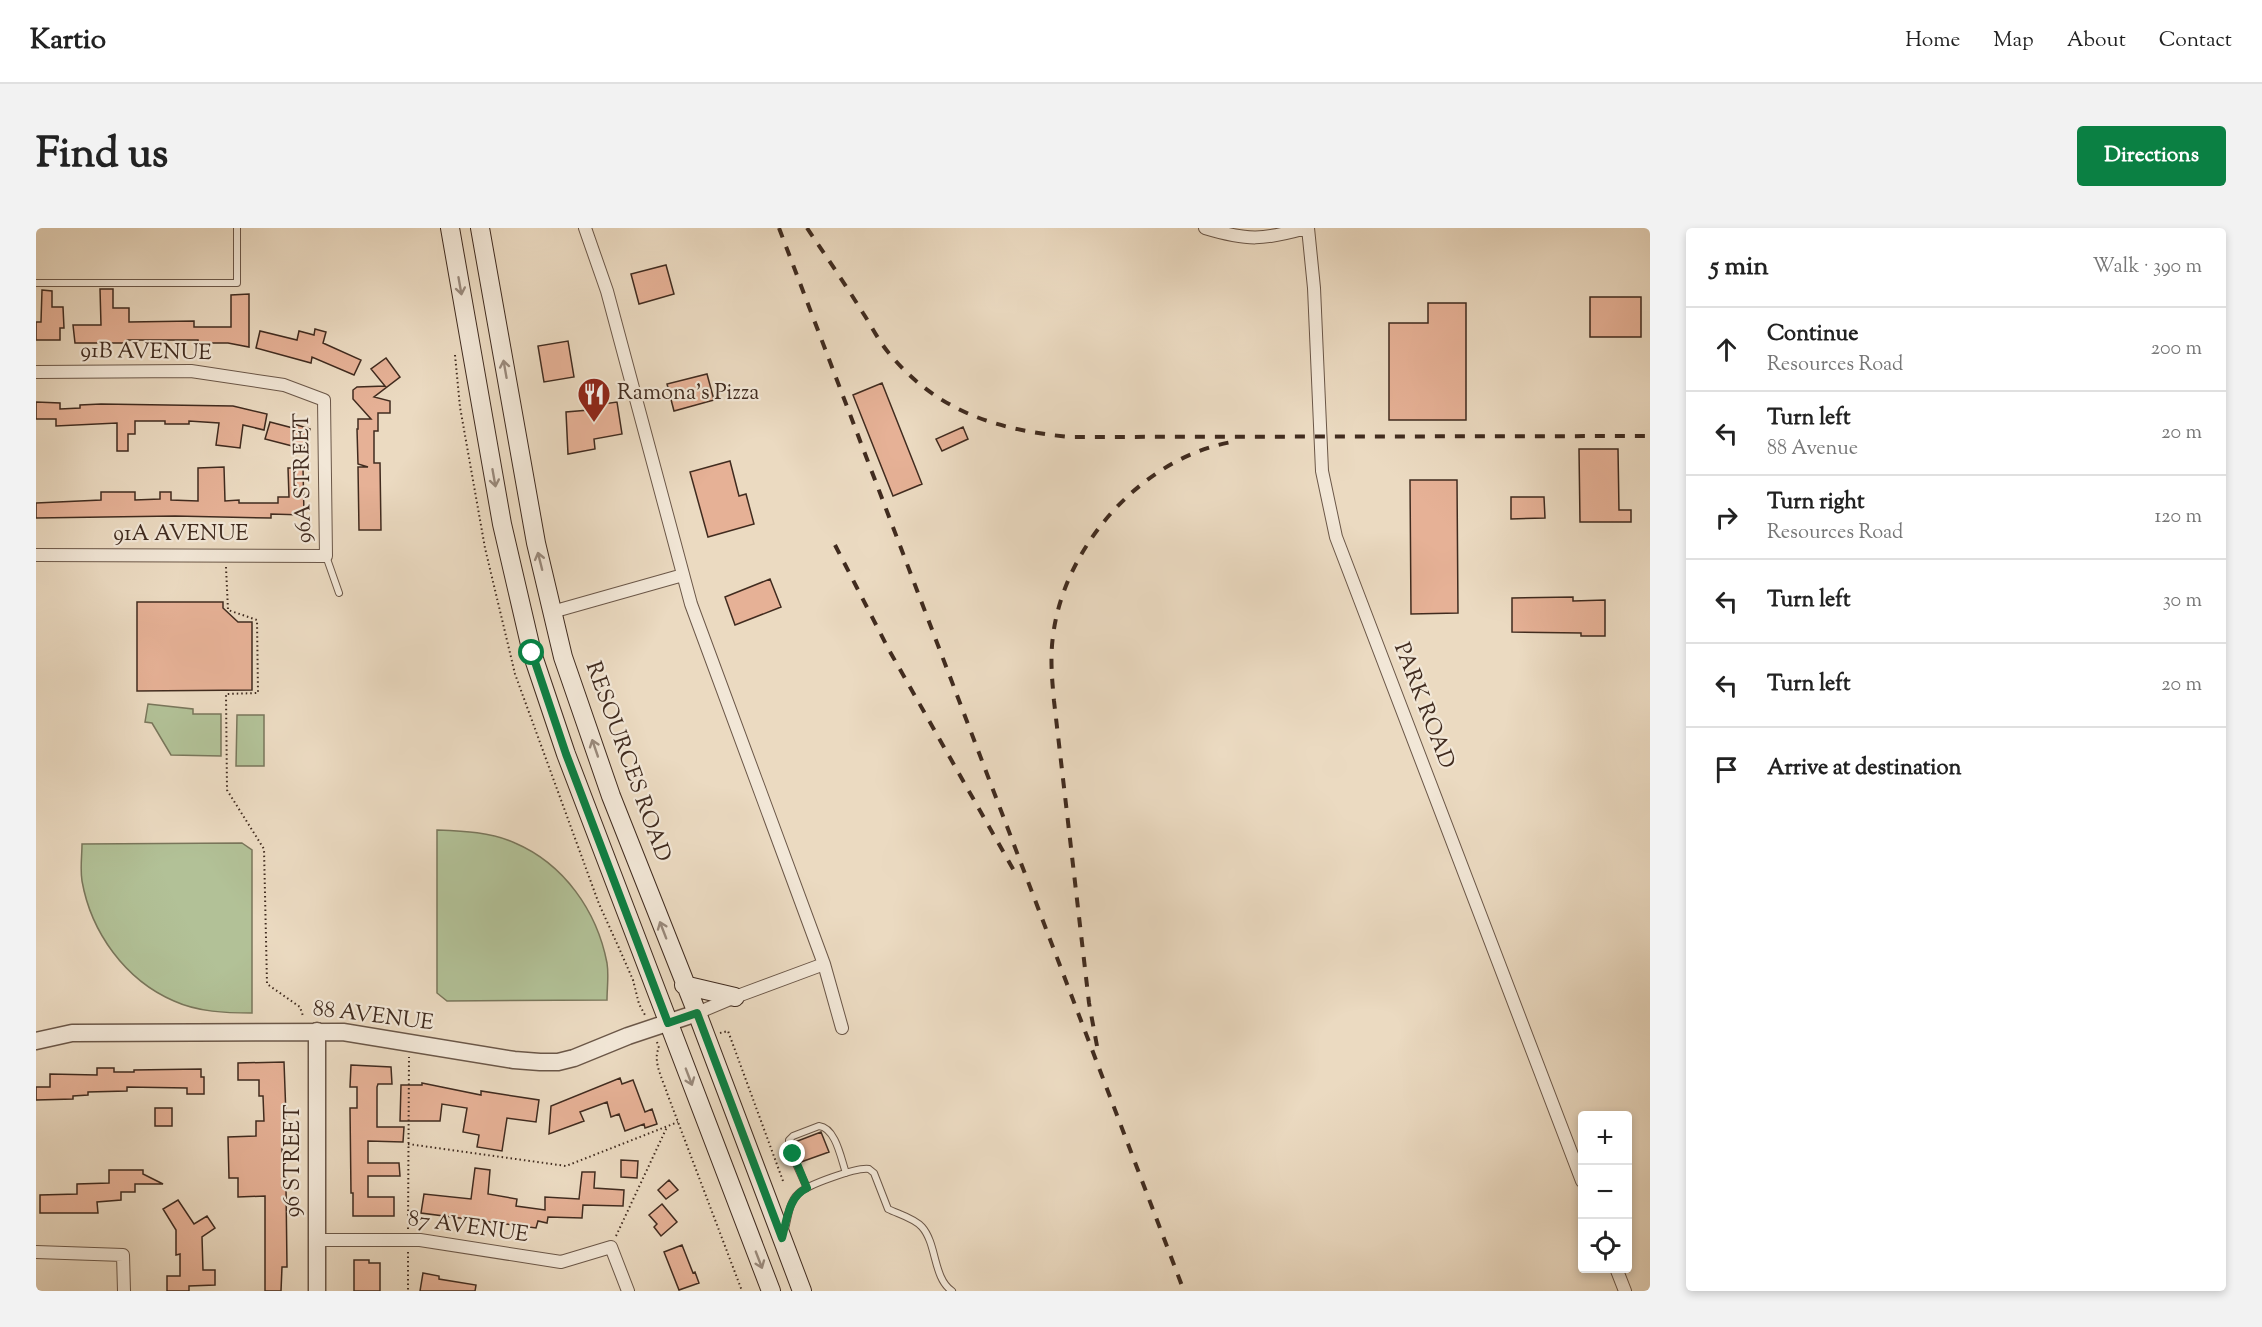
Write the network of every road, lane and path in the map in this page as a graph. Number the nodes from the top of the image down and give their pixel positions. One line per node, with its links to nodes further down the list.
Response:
1 (237, 228): 7 (lane)
2 (450, 228): 21 (main road, one-way to 21)
3 (480, 228): 15 (main road, RESOURCES ROAD, one-way to 3)
4 (585, 228): 13 (street)
5 (1205, 228): 6 (street)
6 (1307, 228): 31 (street, PARK ROAD)
7 (36, 283)
8 (36, 372): 9 (street, 91B AVENUE)
9 (324, 400): 12 (street, 96A STREET)
10 (36, 555): 11 (street, 91A AVENUE)
11 (226, 556): 12 (street, 91A AVENUE); 20 (path)
12 (326, 556): 14 (lane)
13 (683, 575): 15 (street); 16 (street)
14 (339, 593)
15 (552, 612): 17 (main road, RESOURCES ROAD, one-way to 15)
16 (824, 964): 18 (street); 22 (street)
17 (684, 985): 18 (main road); 19 (main road, RESOURCES ROAD)
18 (735, 997): 19 (street)
19 (697, 1013): 21 (street, 88 AVENUE); 35 (main road, RESOURCES ROAD)
20 (303, 1016)
21 (668, 1023): 26 (street, 88 AVENUE); 46 (main road, one-way to 46)
22 (842, 1028)
23 (728, 1030): 33 (path)
24 (317, 1031): 25 (street, 88 AVENUE); 26 (street, 88 AVENUE); 36 (street, 96 STREET)
25 (36, 1041)
26 (409, 1043): 30 (path)
27 (659, 1048): 28 (path)
28 (678, 1122): 29 (path); 45 (path)
29 (667, 1127): 30 (path); 38 (path)
30 (408, 1144): 37 (path)
31 (1578, 1171)
32 (846, 1173): 34 (lane); 34 (lane); 48 (lane)
33 (783, 1181)
34 (807, 1188): 35 (lane)
35 (782, 1238): 47 (main road, RESOURCES ROAD)
36 (317, 1240): 37 (street, 87 AVENUE); 42 (street, 96 STREET)
37 (408, 1240): 38 (street, 87 AVENUE); 43 (path)
38 (611, 1247): 44 (street)
39 (36, 1252): 41 (street)
40 (1618, 1273): 49 (street)
41 (124, 1291)
42 (317, 1291)
43 (408, 1291)
44 (628, 1291)
45 (742, 1291)
46 (771, 1291)
47 (802, 1291)
48 (952, 1291)
49 (1625, 1291)

